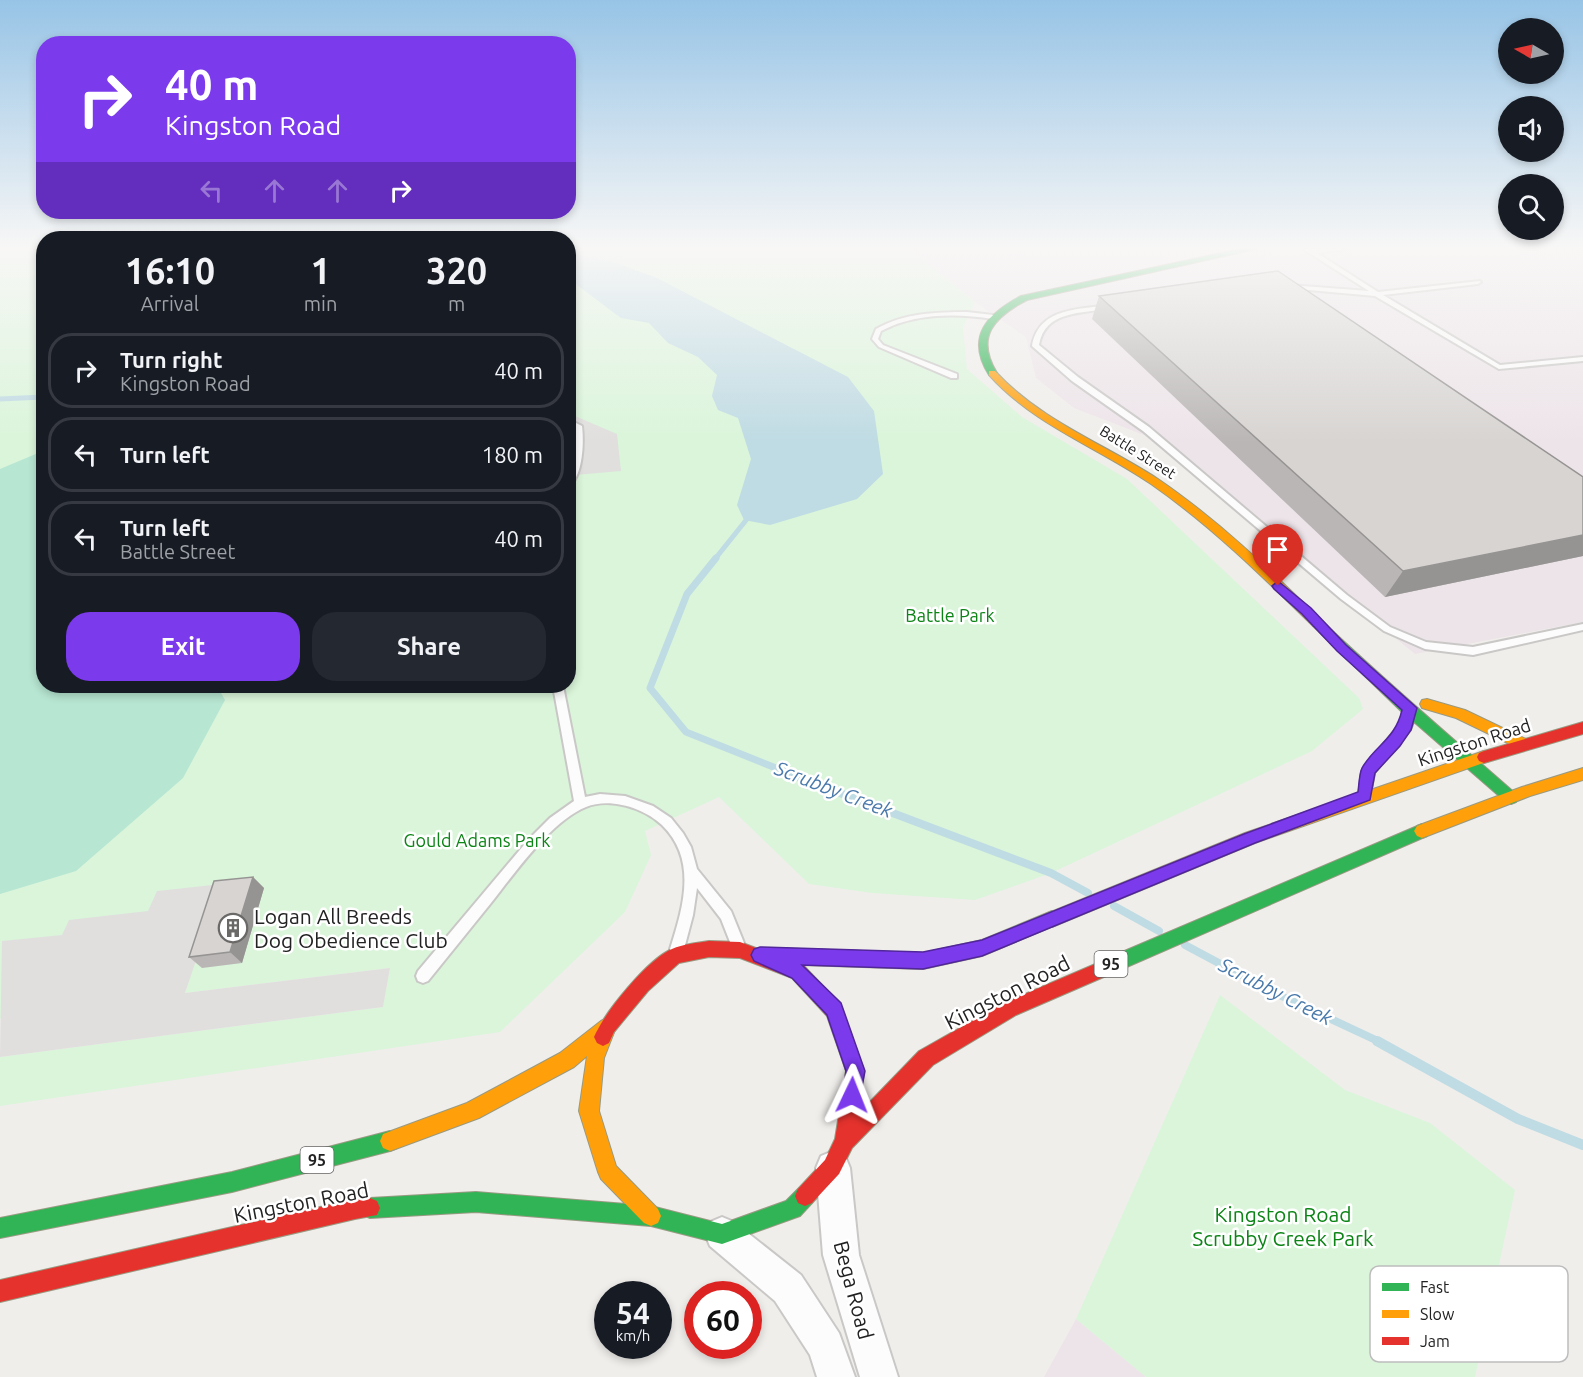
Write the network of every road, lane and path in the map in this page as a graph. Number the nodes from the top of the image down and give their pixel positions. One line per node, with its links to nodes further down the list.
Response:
1 (954, 313): 8 (lane)
2 (971, 313): 6 (lane)
3 (998, 313): 6 (main road)
4 (1075, 313): 12 (lane)
5 (1409, 313): 7 (lane)
6 (993, 317): 11 (main road, Battle Street)
7 (1583, 359)
8 (954, 376)
9 (576, 425): 10 (lane)
10 (576, 466)
11 (1307, 611): 13 (main road, Battle Street); 15 (main road, Battle Street)
12 (1583, 627)
13 (1387, 671)
14 (559, 693): 26 (lane)
15 (1419, 703): 17 (main road, Battle Street); 18 (main road); 21 (main road, Battle Street); 24 (main road)
16 (1583, 728): 18 (main road, Kingston Road / 95)
17 (1458, 730)
18 (1523, 744): 20 (main road, Kingston Road / 95)
19 (1474, 745): 20 (main road)
20 (1486, 756): 21 (main road, Kingston Road / 95); 23 (main road)
21 (1471, 761): 24 (main road, Kingston Road / 95); 25 (main road, Battle Street)
22 (1583, 774): 23 (main road, Kingston Road / 95)
23 (1527, 791): 25 (main road, Kingston Road / 95)
24 (1365, 796): 29 (main road, Kingston Road / 95)
25 (1511, 798): 33 (main road, Kingston Road / 95)
26 (580, 803): 27 (lane); 31 (lane)
27 (693, 873): 28 (lane); 30 (lane)
28 (740, 950): 29 (main road, 95); 30 (main road, 95)
29 (760, 955): 33 (main road, 95)
30 (675, 956): 32 (main road, 95)
31 (423, 976)
32 (608, 1026): 34 (main road, 95); 35 (main road, Kingston Road / 95)
33 (839, 1154): 36 (main road, 95); 39 (street, Bega Road)
34 (651, 1216): 36 (main road, Kingston Road); 37 (main road, Kingston Road)
35 (0, 1228)
36 (722, 1234): 38 (street)
37 (0, 1291)
38 (836, 1377)
39 (879, 1377)

